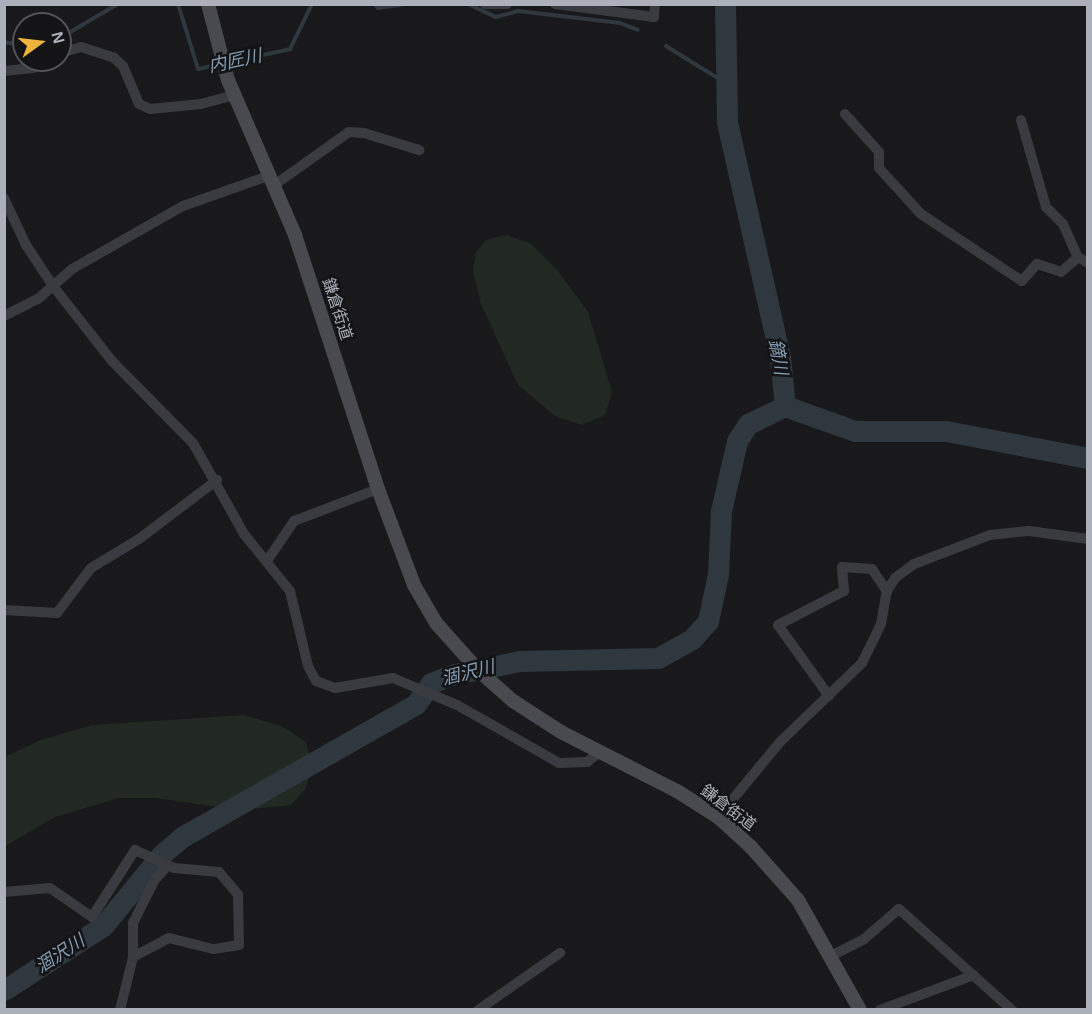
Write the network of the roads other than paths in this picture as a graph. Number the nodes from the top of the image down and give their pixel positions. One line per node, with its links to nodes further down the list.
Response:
1 (208, 4): 7 (street, 鎌倉街道)
2 (485, 4): 3 (street)
3 (507, 4)
4 (555, 4): 5 (street)
5 (655, 4)
6 (72, 50): 7 (street)
7 (234, 95): 11 (street, 鎌倉街道)
8 (845, 114): 13 (street)
9 (1021, 120): 13 (street)
10 (419, 150): 11 (street)
11 (270, 181): 14 (street); 17 (street, 鎌倉街道)
12 (4, 198): 14 (street)
13 (1083, 260)
14 (53, 286): 15 (street); 16 (street)
15 (4, 316)
16 (216, 480): 19 (street); 21 (street)
17 (378, 489): 19 (street); 23 (street, 鎌倉街道)
18 (1088, 539): 20 (street)
19 (267, 561): 23 (street)
20 (887, 591): 22 (street); 22 (street)
21 (4, 610)
22 (828, 696): 24 (street)
23 (600, 752): 24 (street, 鎌倉街道)
24 (718, 817): 28 (street, 鎌倉街道)
25 (168, 865): 26 (street); 29 (street); 29 (street)
26 (4, 892)
27 (561, 953): 32 (street)
28 (831, 956): 30 (street); 33 (street, 鎌倉街道)
29 (133, 957): 31 (street)
30 (974, 975): 34 (street); 35 (street)
31 (120, 1010)
32 (478, 1010)
33 (860, 1010)
34 (880, 1010)
35 (1012, 1010)

